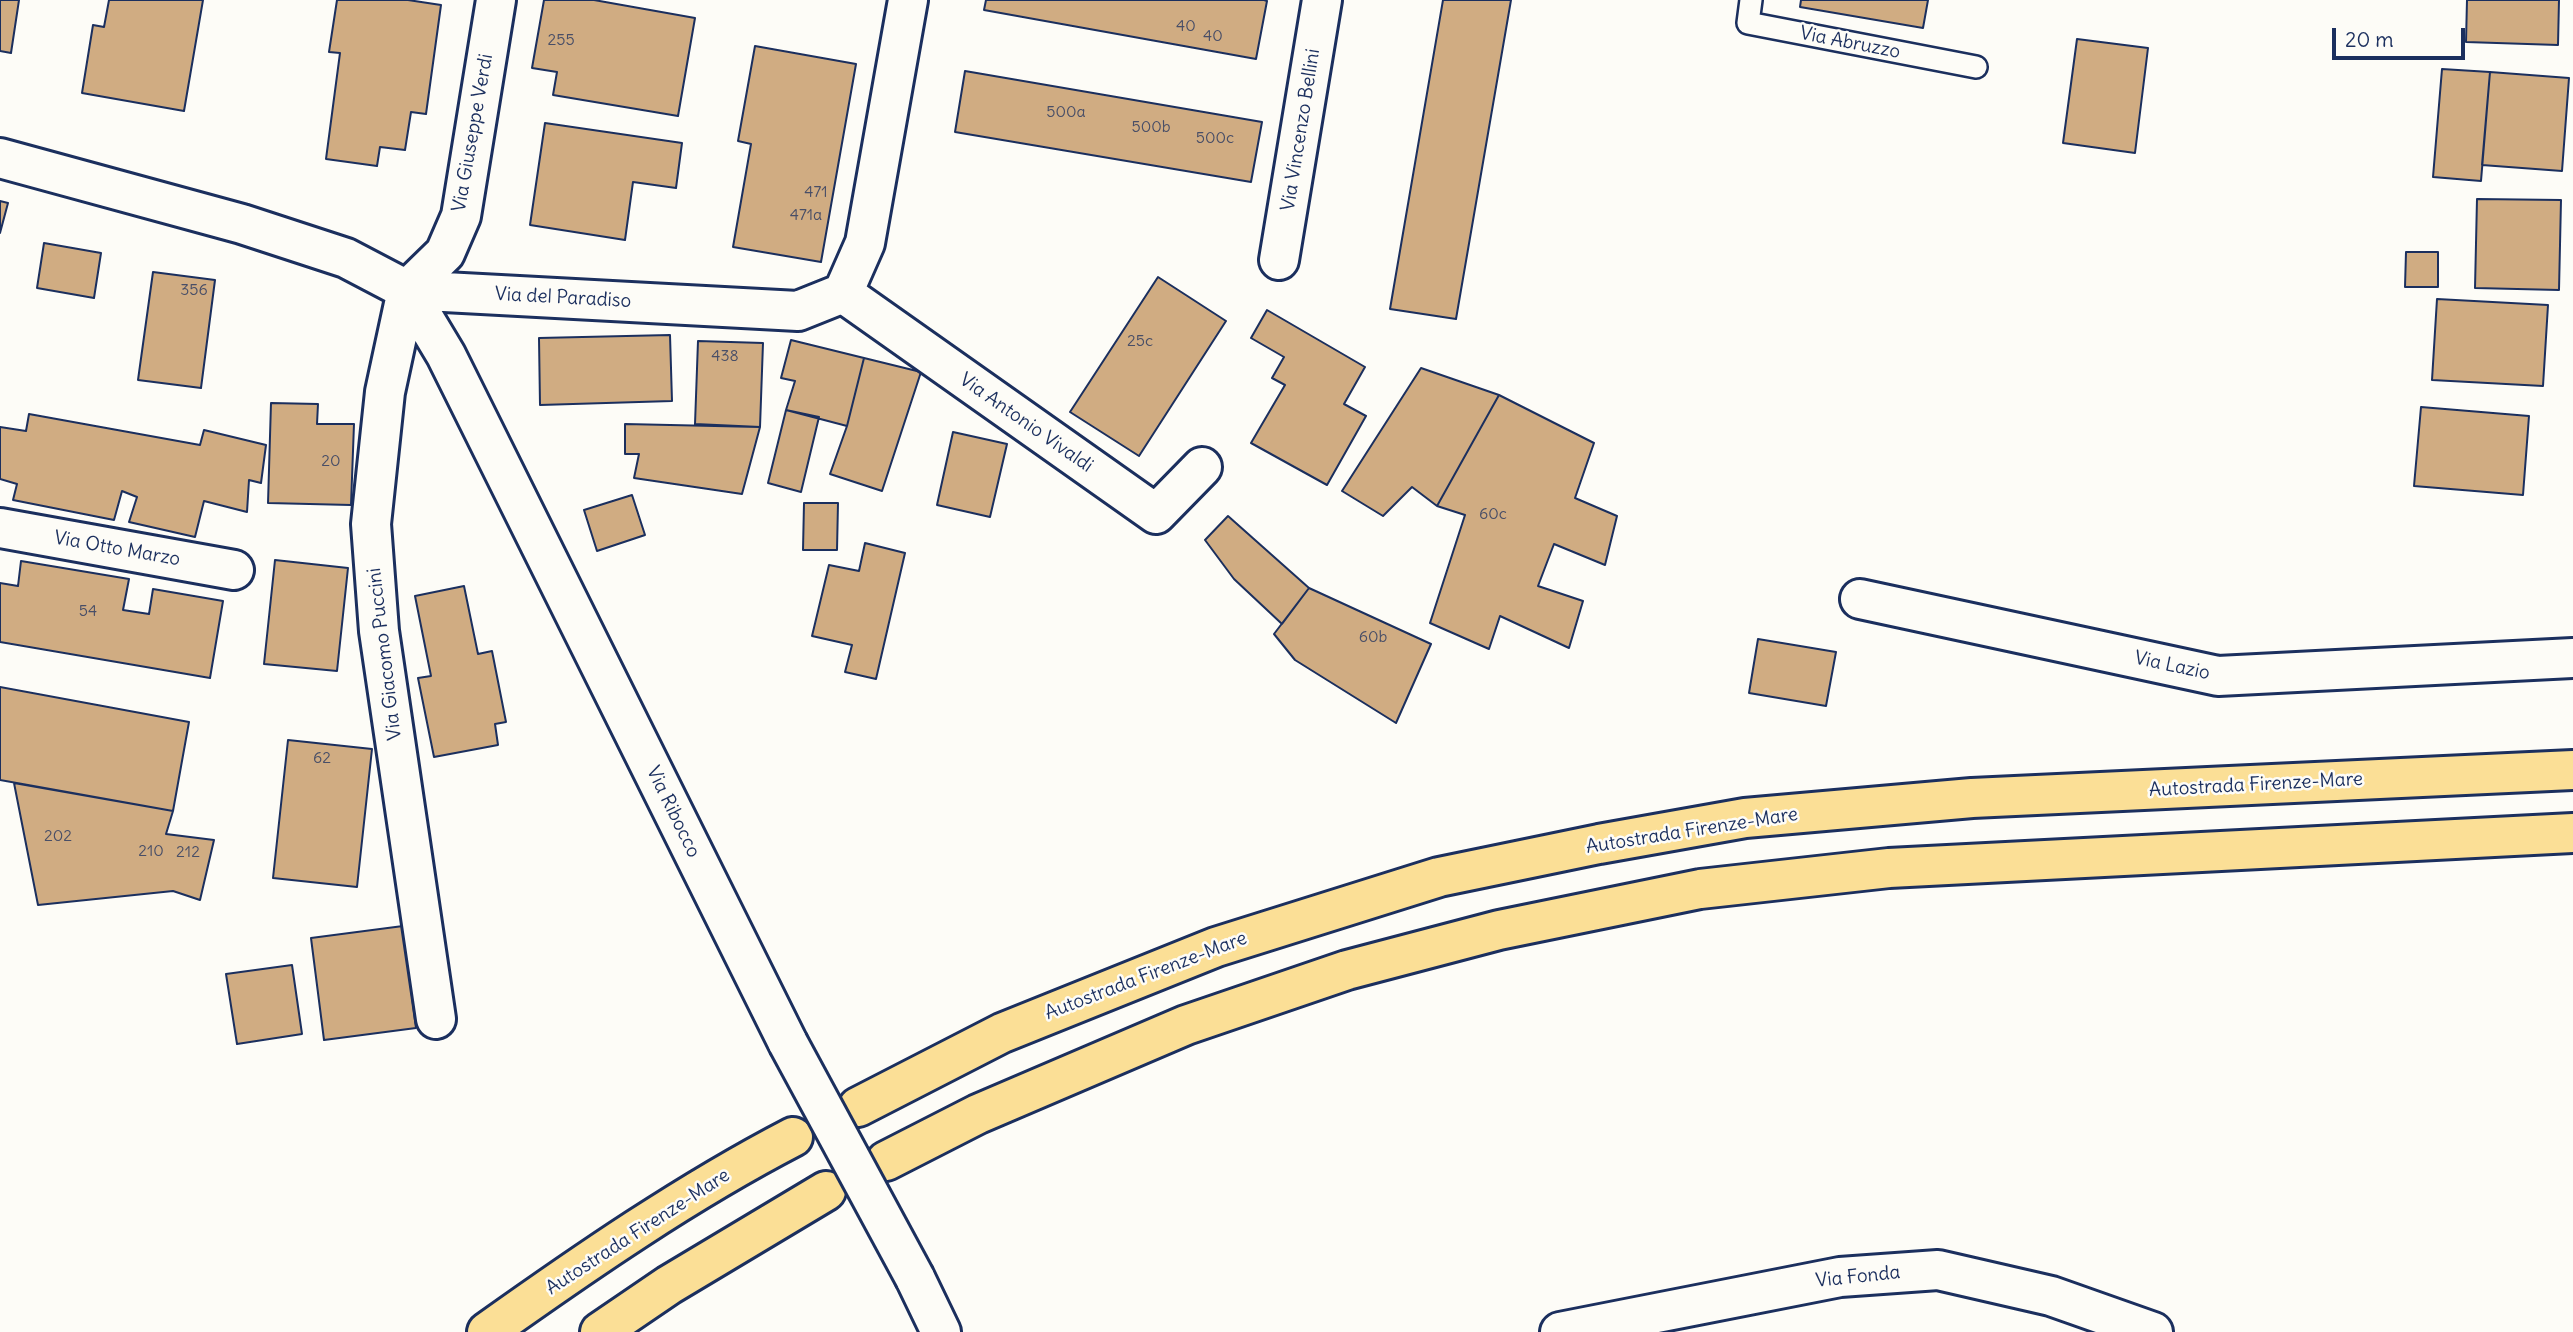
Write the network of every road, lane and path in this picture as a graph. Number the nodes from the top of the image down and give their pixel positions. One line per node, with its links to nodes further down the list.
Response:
1 (496, 0): 8 (street, Via Giuseppe Verdi)
2 (908, 0): 9 (street)
3 (1322, 0): 7 (street, Via Vincenzo Bellini)
4 (1751, 0): 5 (lane, Via Abruzzo)
5 (1976, 67)
6 (0, 158): 8 (street, Via del Paradiso)
7 (1279, 260)
8 (407, 290): 9 (street, Via del Paradiso); 17 (street, Via Giacomo Puccini); 24 (street, Via Ribocco, bridge)
9 (843, 293): 10 (street, Via Antonio Vivaldi)
10 (1202, 467)
11 (0, 528): 12 (street, Via Otto Marzo)
12 (234, 570)
13 (1860, 599): 14 (street, Via Lazio)
14 (2573, 658)
15 (2573, 770): 18 (highway, Autostrada Firenze-Mare)
16 (2573, 833): 20 (highway)
17 (436, 1019)
18 (858, 1107)
19 (793, 1137): 22 (highway, Autostrada Firenze-Mare)
20 (886, 1161)
21 (826, 1191): 23 (highway)
22 (487, 1332)
23 (600, 1332)
24 (941, 1332)
25 (1560, 1332): 26 (street, Via Fonda)
26 (2153, 1332)

